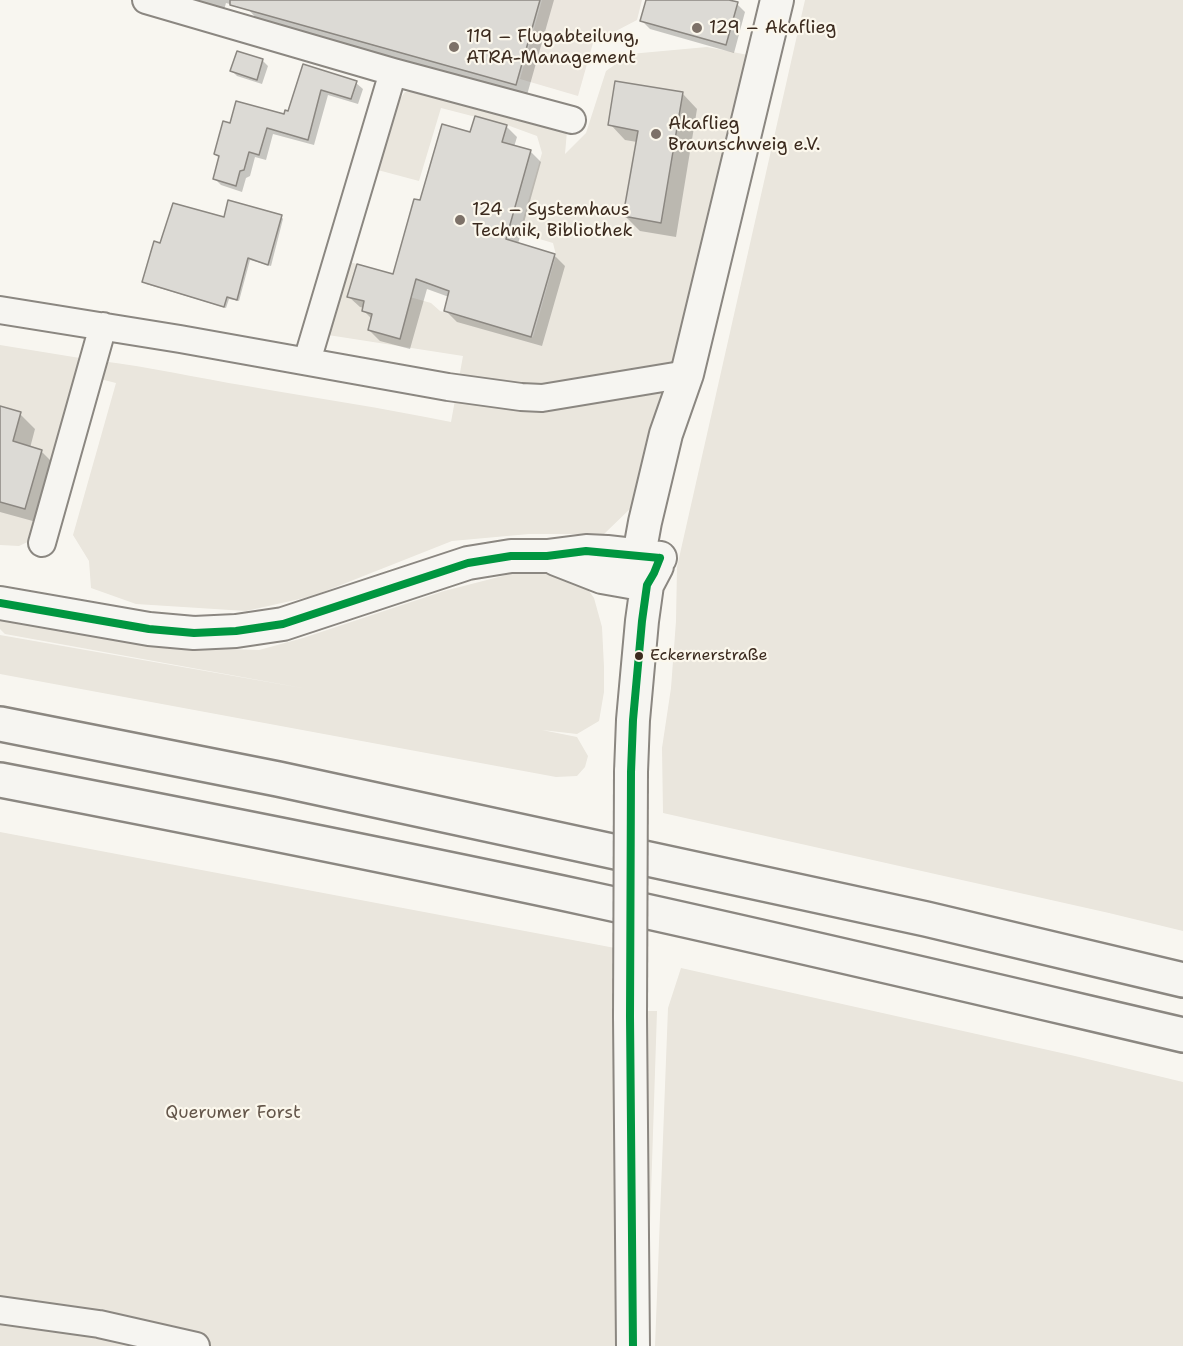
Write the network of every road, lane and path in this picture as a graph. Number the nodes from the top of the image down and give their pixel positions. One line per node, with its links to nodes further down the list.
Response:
1 (146, 0): 3 (lane)
2 (777, 0): 8 (main road)
3 (393, 72): 4 (lane); 7 (lane)
4 (572, 120)
5 (0, 310): 6 (lane)
6 (103, 326): 7 (lane); 9 (lane)
7 (307, 361): 8 (lane)
8 (687, 374): 10 (main road)
9 (42, 543)
10 (648, 566): 11 (main road); 18 (main road, bridge)
11 (0, 603)
12 (0, 724): 14 (highway)
13 (0, 780): 15 (highway)
14 (1183, 980)
15 (1183, 1035)
16 (0, 1310): 17 (lane)
17 (196, 1346)
18 (633, 1346)

